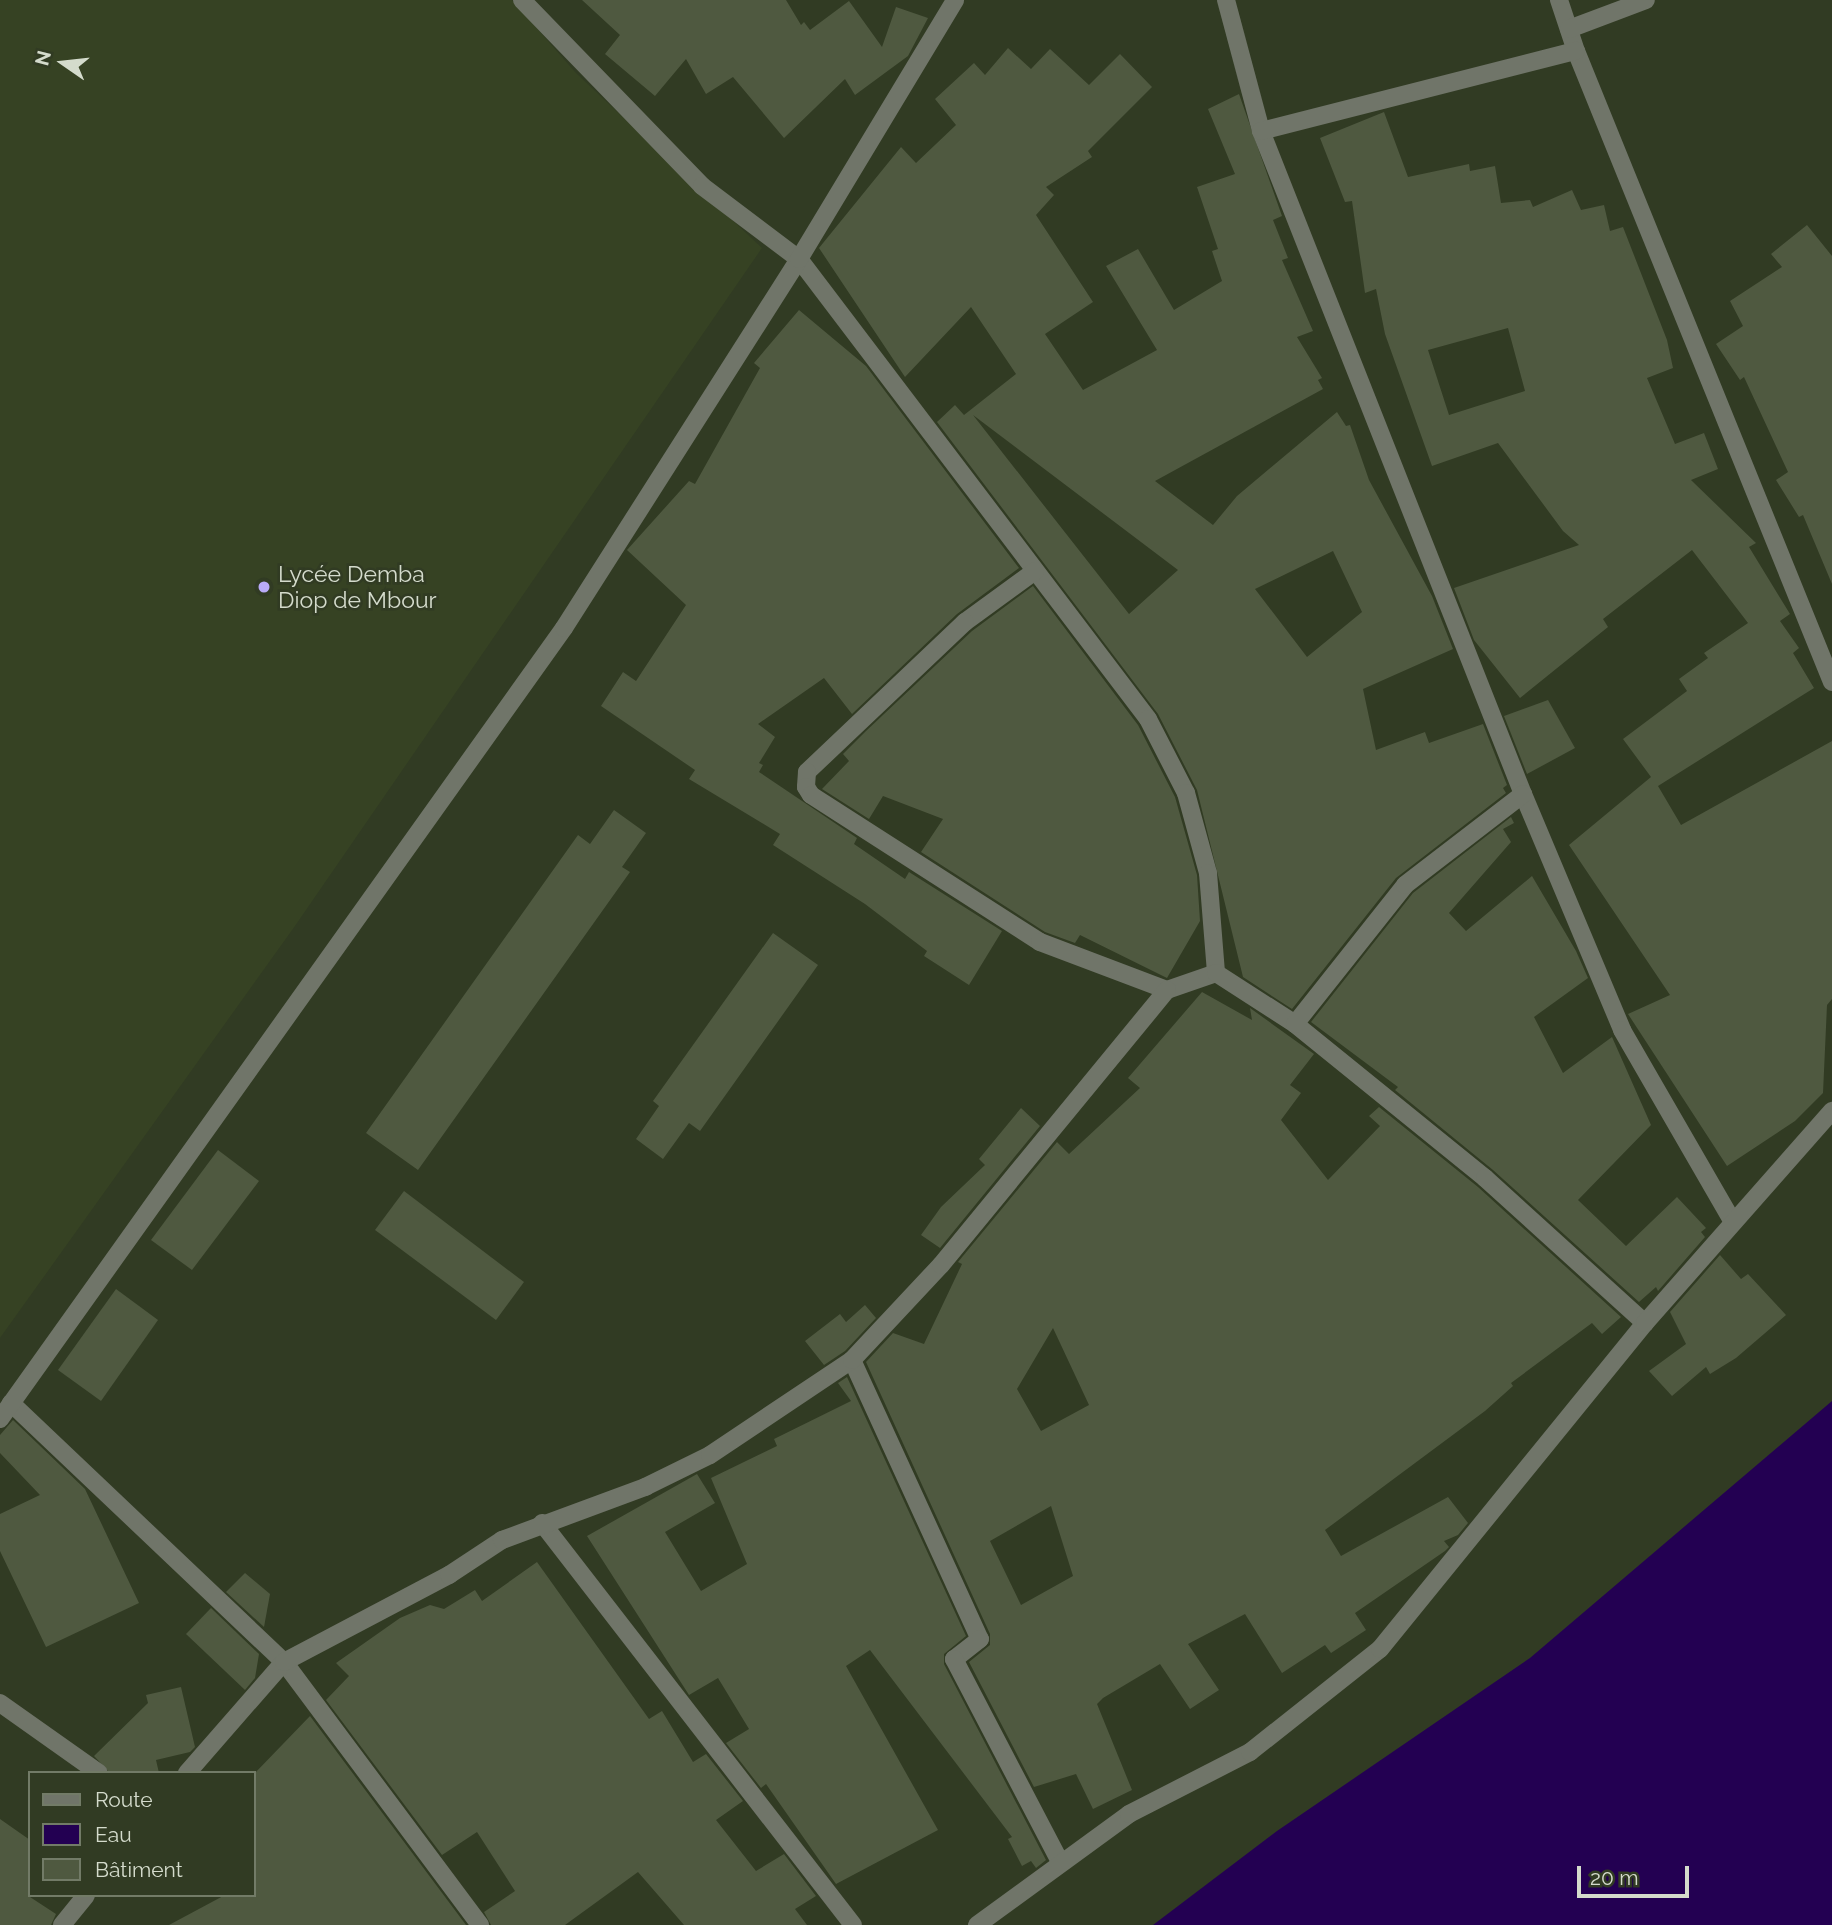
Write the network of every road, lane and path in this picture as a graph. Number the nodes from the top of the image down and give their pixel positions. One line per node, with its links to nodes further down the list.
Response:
1 (522, 0): 9 (street)
2 (955, 0): 9 (street)
3 (1226, 0): 8 (street)
4 (1559, 0): 6 (street)
5 (1647, 0): 6 (street)
6 (1569, 29): 7 (street)
7 (1576, 51): 8 (street); 11 (street)
8 (1261, 131): 12 (street)
9 (799, 258): 10 (street); 20 (street)
10 (1035, 571): 13 (street); 14 (street)
11 (1832, 682)
12 (1523, 794): 15 (street); 17 (street)
13 (1216, 974): 14 (street); 15 (street)
14 (1167, 990): 19 (street)
15 (1295, 1024): 18 (street)
16 (1832, 1111): 17 (street)
17 (1733, 1222): 18 (street)
18 (1644, 1323): 27 (street)
19 (852, 1360): 22 (street); 27 (street)
20 (11, 1403): 21 (street); 23 (street)
21 (0, 1419)
22 (542, 1523): 23 (street); 31 (street)
23 (284, 1662): 26 (street); 30 (street)
24 (0, 1703): 25 (street)
25 (96, 1771)
26 (189, 1771)
27 (1060, 1862): 32 (street)
28 (84, 1897): 29 (street)
29 (62, 1925)
30 (480, 1925)
31 (853, 1925)
32 (977, 1925)

